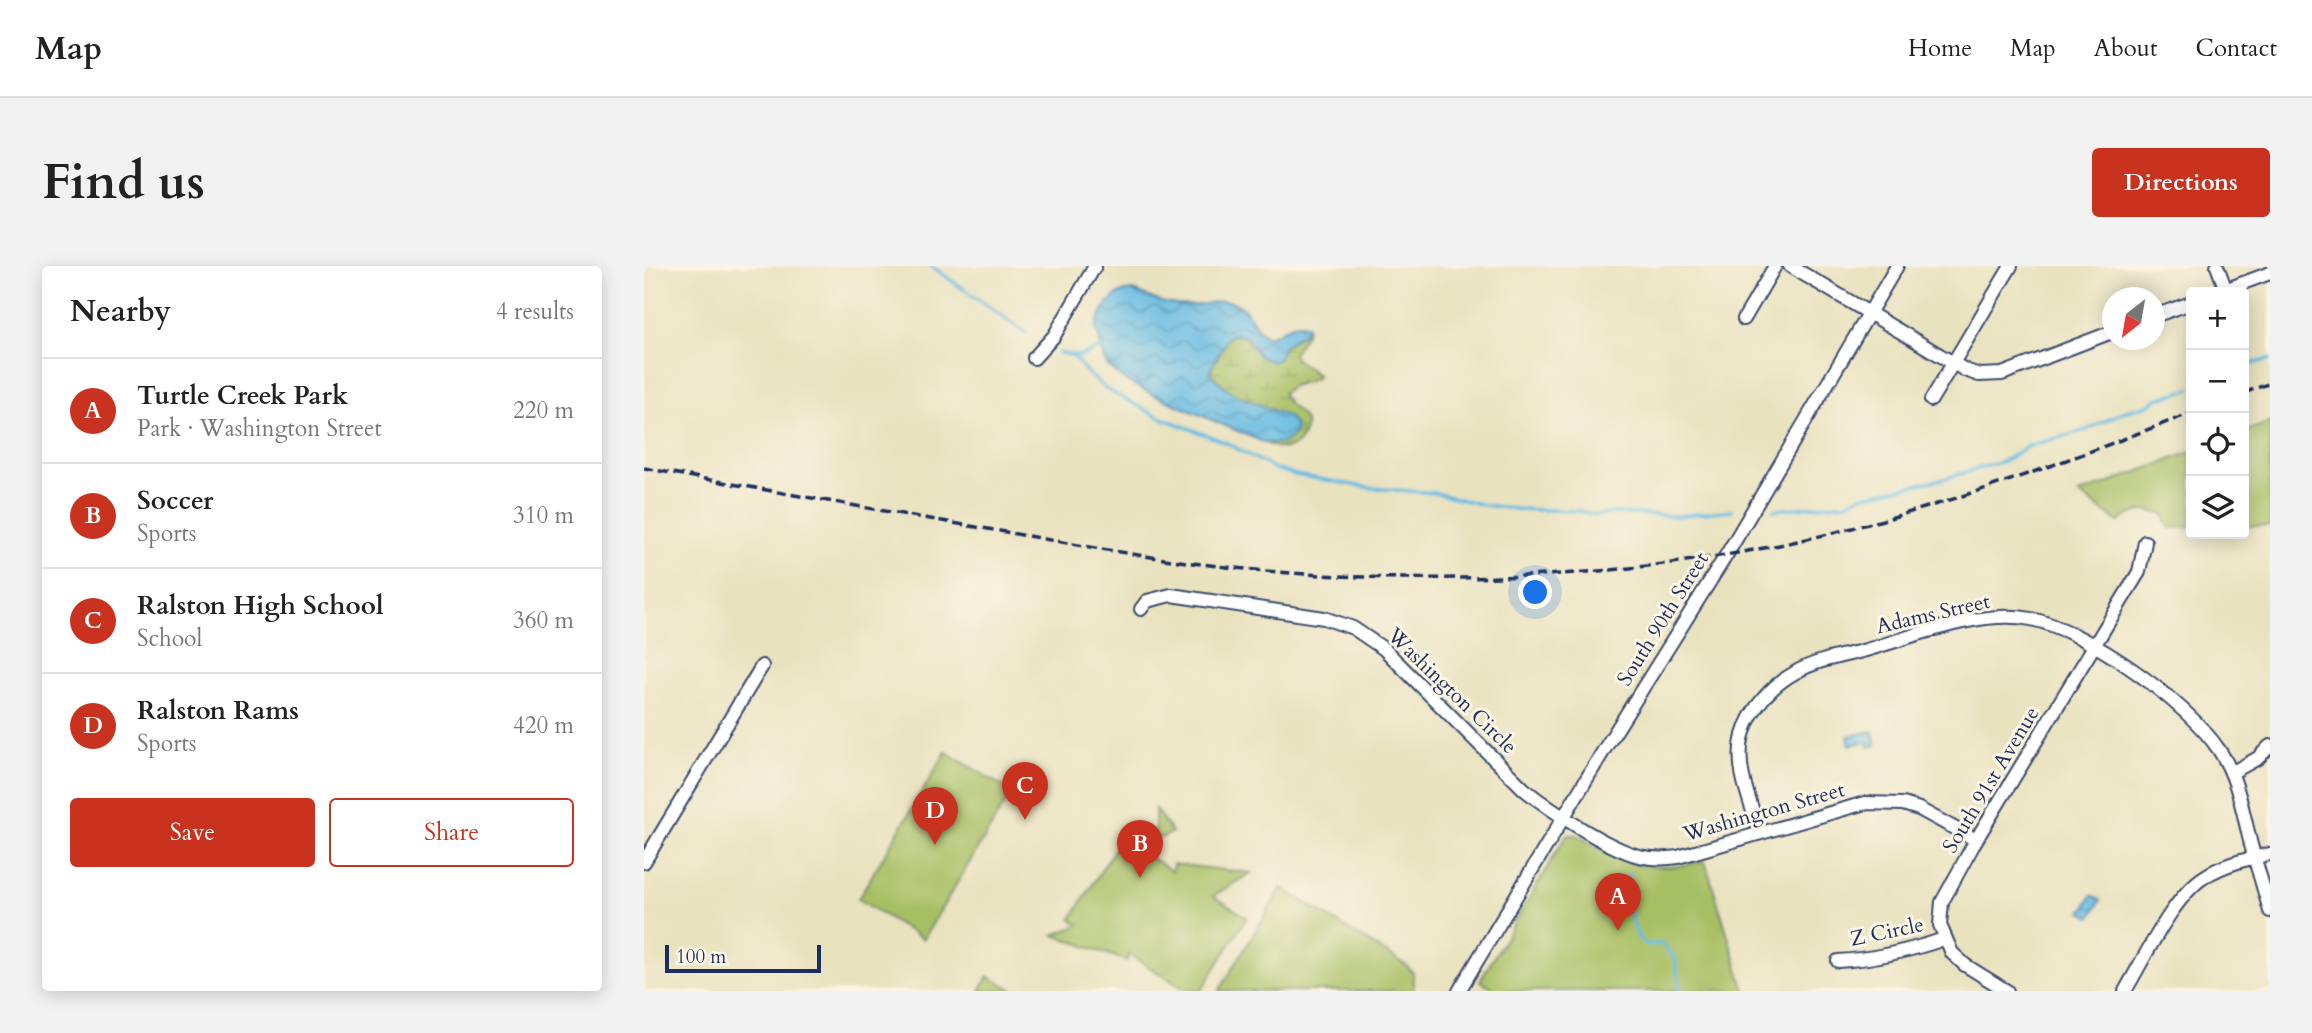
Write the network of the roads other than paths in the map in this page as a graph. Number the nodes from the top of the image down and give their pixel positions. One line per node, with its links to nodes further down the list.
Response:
1 (1095, 266): 15 (street)
2 (1775, 266): 13 (street)
3 (1790, 266): 12 (street)
4 (1897, 266): 12 (street, South 90th Street)
5 (2011, 266): 16 (street)
6 (2217, 266): 8 (street)
7 (2270, 273): 9 (street)
8 (2221, 287)
9 (2233, 287)
10 (2186, 305): 11 (street)
11 (2165, 312)
12 (1869, 314): 16 (street); 24 (street, South 90th Street)
13 (1744, 318)
14 (2102, 336): 16 (street)
15 (1034, 358)
16 (1953, 363): 17 (street)
17 (1931, 400)
18 (2145, 542): 20 (street, South 91st Avenue)
19 (1141, 609): 24 (street, Washington Circle)
20 (2094, 647): 23 (street, Adams Street); 25 (street, Adams Street); 26 (street, South 91st Avenue)
21 (762, 666): 29 (street)
22 (2270, 746): 23 (street)
23 (2231, 773): 28 (street, Adams Street)
24 (1564, 816): 25 (street, Washington Street); 33 (street, South 90th Street)
25 (1760, 833): 26 (street, Washington Street)
26 (1976, 840): 31 (street, South 91st Avenue)
27 (2270, 854): 28 (street)
28 (2255, 858): 30 (street, Adams Street); 35 (street)
29 (644, 862)
30 (2270, 911)
31 (1944, 939): 32 (street, Z Circle); 34 (street)
32 (1838, 961)
33 (1459, 991)
34 (2007, 991)
35 (2125, 991)

